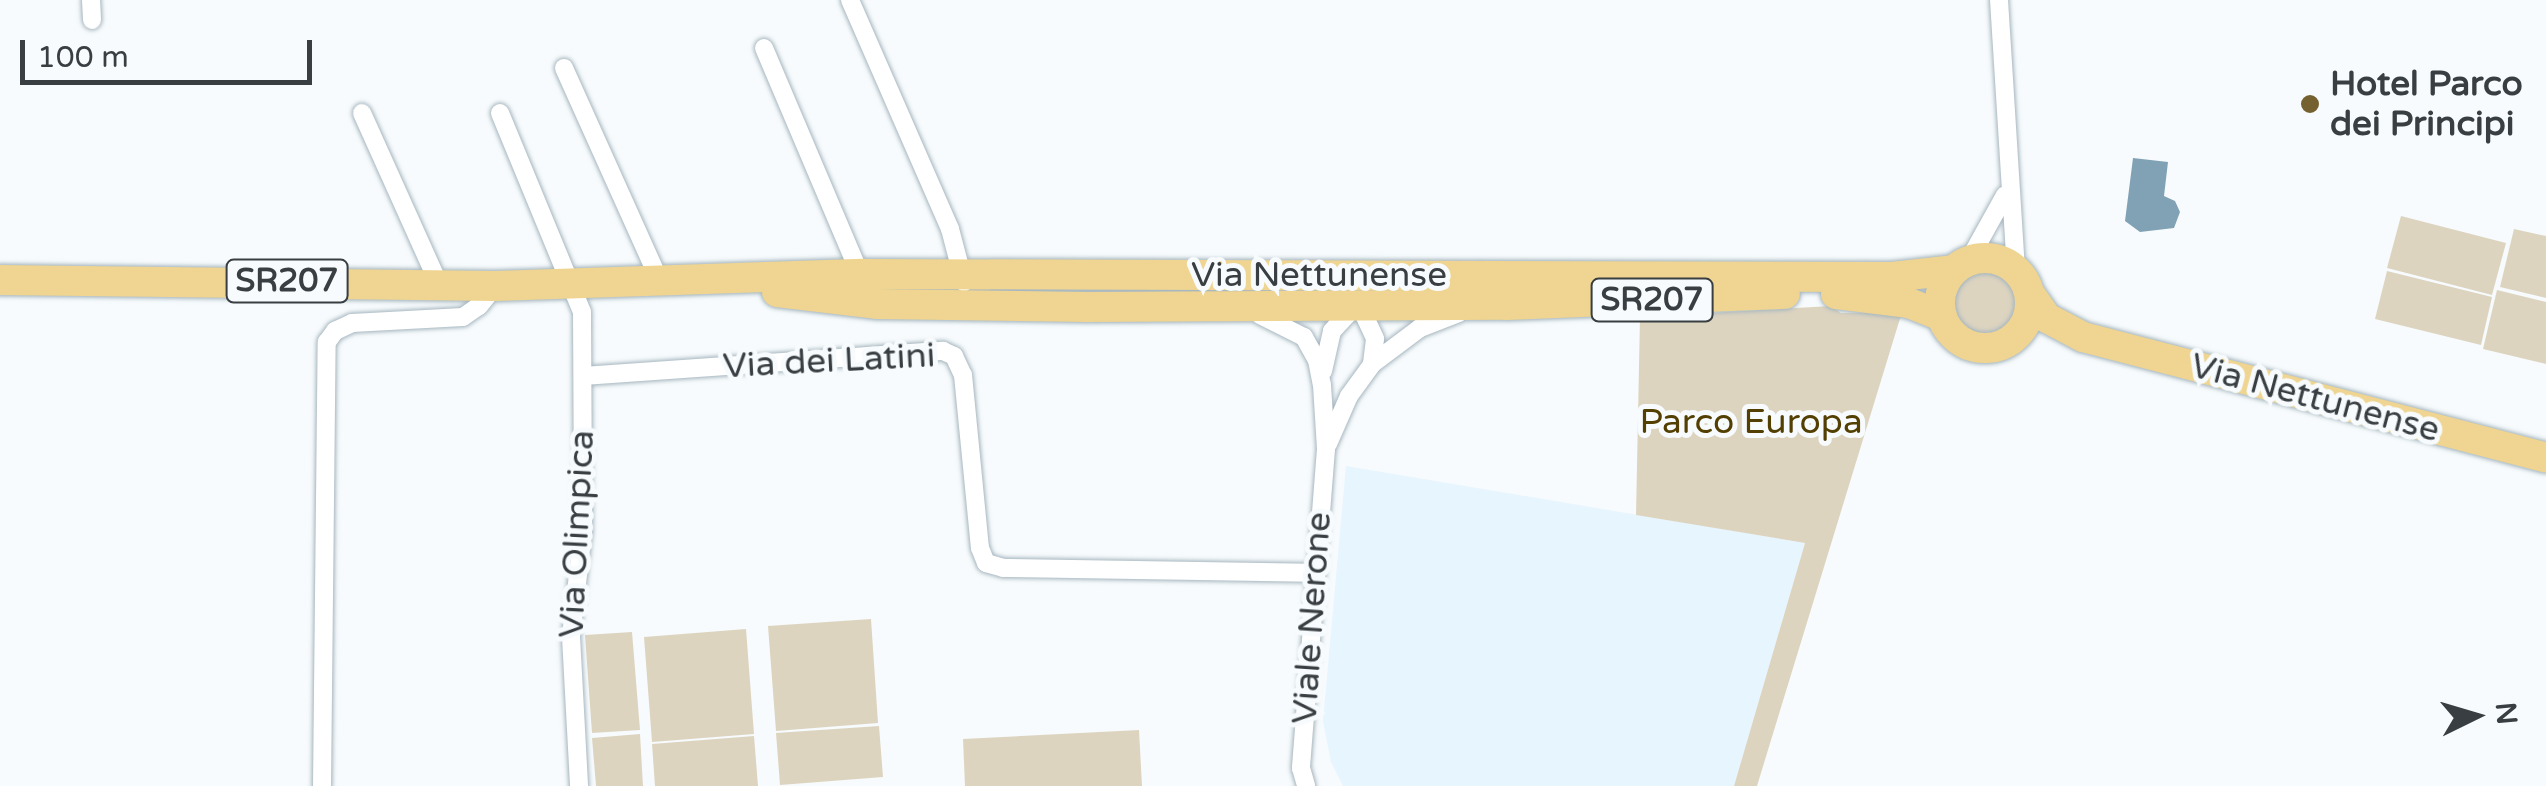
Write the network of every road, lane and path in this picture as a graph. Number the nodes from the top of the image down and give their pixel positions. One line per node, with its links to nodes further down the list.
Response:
1 (91, 0): 4 (street)
2 (850, 0): 20 (street)
3 (1999, 0): 9 (street)
4 (92, 20)
5 (764, 48): 19 (street)
6 (564, 68): 14 (street)
7 (362, 113): 16 (street)
8 (500, 113): 17 (street, Via Olimpica)
9 (2008, 190): 10 (street); 15 (street)
10 (1961, 266): 12 (main road, Via Nettunense / SR207); 15 (main road, Via Nettunense / SR207); 24 (main road)
11 (1316, 275): 12 (main road, Via Nettunense / SR207); 20 (main road, Via Nettunense / SR207); 21 (street)
12 (1400, 275): 21 (street, Viale Nerone)
13 (0, 280): 16 (main road, Via Nettunense / SR207)
14 (672, 282): 17 (main road, Via Nettunense / SR207); 19 (main road, Via Nettunense / SR207)
15 (2023, 282): 25 (main road, Via Nettunense / SR207); 26 (main road)
16 (439, 284): 18 (main road, Via Nettunense / SR207)
17 (573, 284): 18 (main road, Via Nettunense / SR207); 28 (street, Via Olimpica)
18 (495, 286): 33 (street)
19 (864, 288): 20 (main road, Via Nettunense / SR207)
20 (965, 290): 23 (main road, Via Nettunense / SR207)
21 (1359, 303): 22 (main road, Via Nettunense / SR207); 23 (main road, Via Nettunense / SR207); 27 (street); 29 (street, Viale Nerone)
22 (1507, 305): 24 (main road, Via Nettunense / SR207); 27 (street, Viale Nerone)
23 (1236, 307): 29 (street, Viale Nerone)
24 (1941, 316): 26 (main road, Via Nettunense / SR207)
25 (2083, 337): 26 (main road, Via Nettunense / SR207); 31 (main road, Via Nettunense / SR207)
26 (2010, 341)
27 (1372, 364): 30 (street, Viale Nerone)
28 (583, 376): 32 (street, Via dei Latini); 34 (street, Via Olimpica)
29 (1322, 385): 30 (street, Viale Nerone)
30 (1326, 449): 32 (street, Viale Nerone)
31 (2546, 458)
32 (1316, 573): 35 (street, Viale Nerone)
33 (322, 786)
34 (579, 786)
35 (1306, 786)

